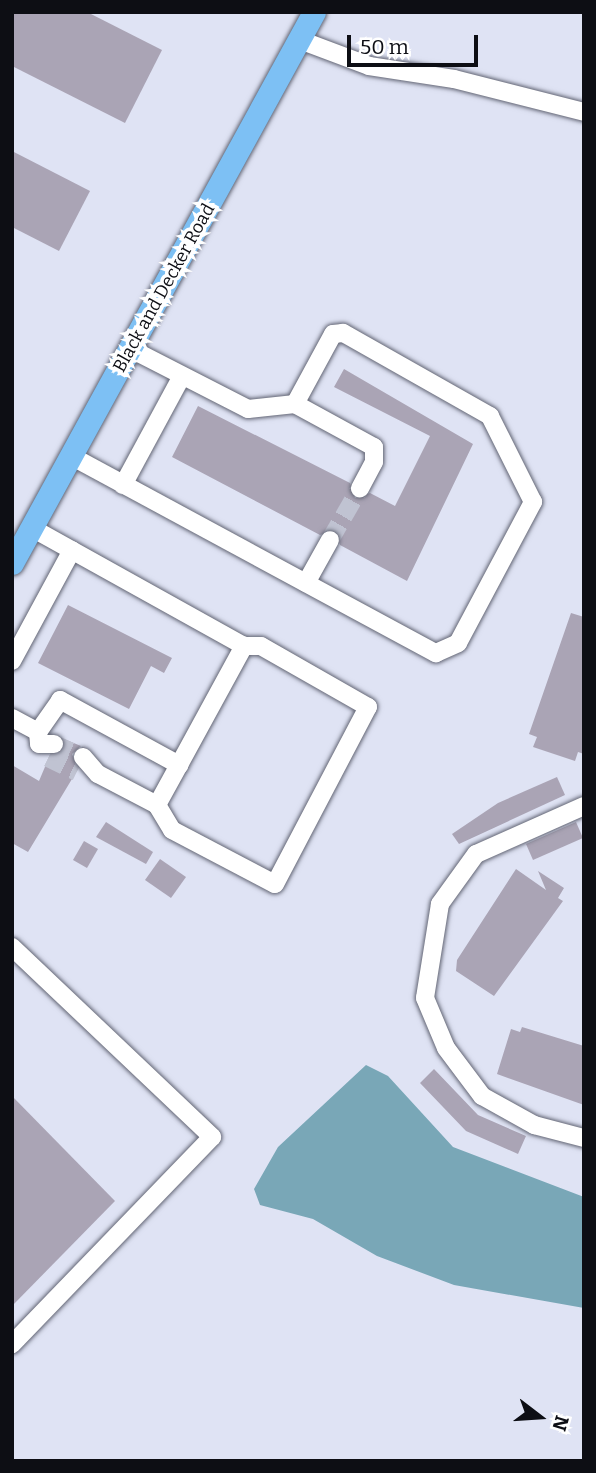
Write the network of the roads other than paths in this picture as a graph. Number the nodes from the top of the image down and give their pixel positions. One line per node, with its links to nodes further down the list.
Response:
1 (314, 12): 2 (main road, Black and Decker Road)
2 (300, 40): 3 (street); 4 (main road, Black and Decker Road)
3 (584, 113)
4 (131, 349): 5 (street); 7 (main road, Black and Decker Road)
5 (182, 376): 6 (street); 8 (street)
6 (295, 404): 9 (street); 14 (street)
7 (71, 457): 8 (street); 10 (main road, Black and Decker Road)
8 (123, 485): 14 (street)
9 (359, 488)
10 (32, 528): 12 (street); 13 (main road, Black and Decker Road)
11 (330, 540): 14 (street)
12 (72, 550): 15 (street); 16 (street)
13 (12, 563)
14 (306, 583)
15 (244, 646): 19 (street); 20 (street)
16 (12, 661)
17 (12, 718): 19 (street)
18 (80, 765): 20 (street)
19 (178, 765): 20 (street)
20 (157, 805)
21 (584, 806): 23 (street)
22 (12, 947): 24 (street)
23 (584, 1138)
24 (12, 1344)

